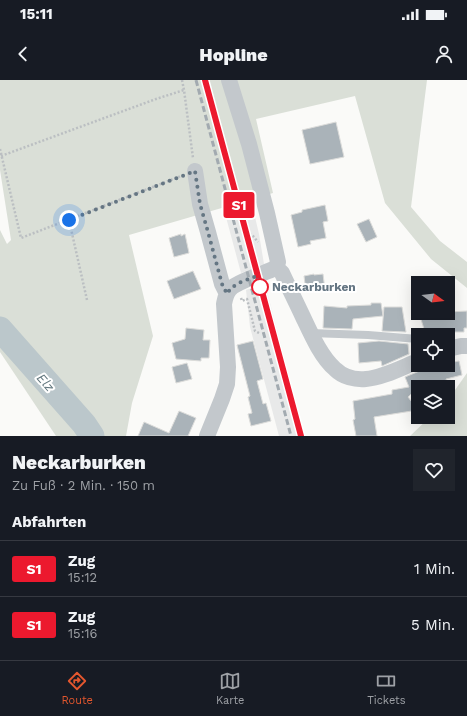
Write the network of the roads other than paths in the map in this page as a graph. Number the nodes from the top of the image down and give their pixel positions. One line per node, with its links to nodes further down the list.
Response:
1 (229, 80): 3 (street)
2 (195, 171): 4 (street)
3 (276, 267): 4 (street); 5 (street)
4 (227, 294): 11 (street)
5 (310, 333): 6 (lane); 10 (street)
6 (411, 338)
7 (455, 343): 8 (lane)
8 (467, 345): 9 (street)
9 (455, 347)
10 (411, 364)
11 (207, 436)

